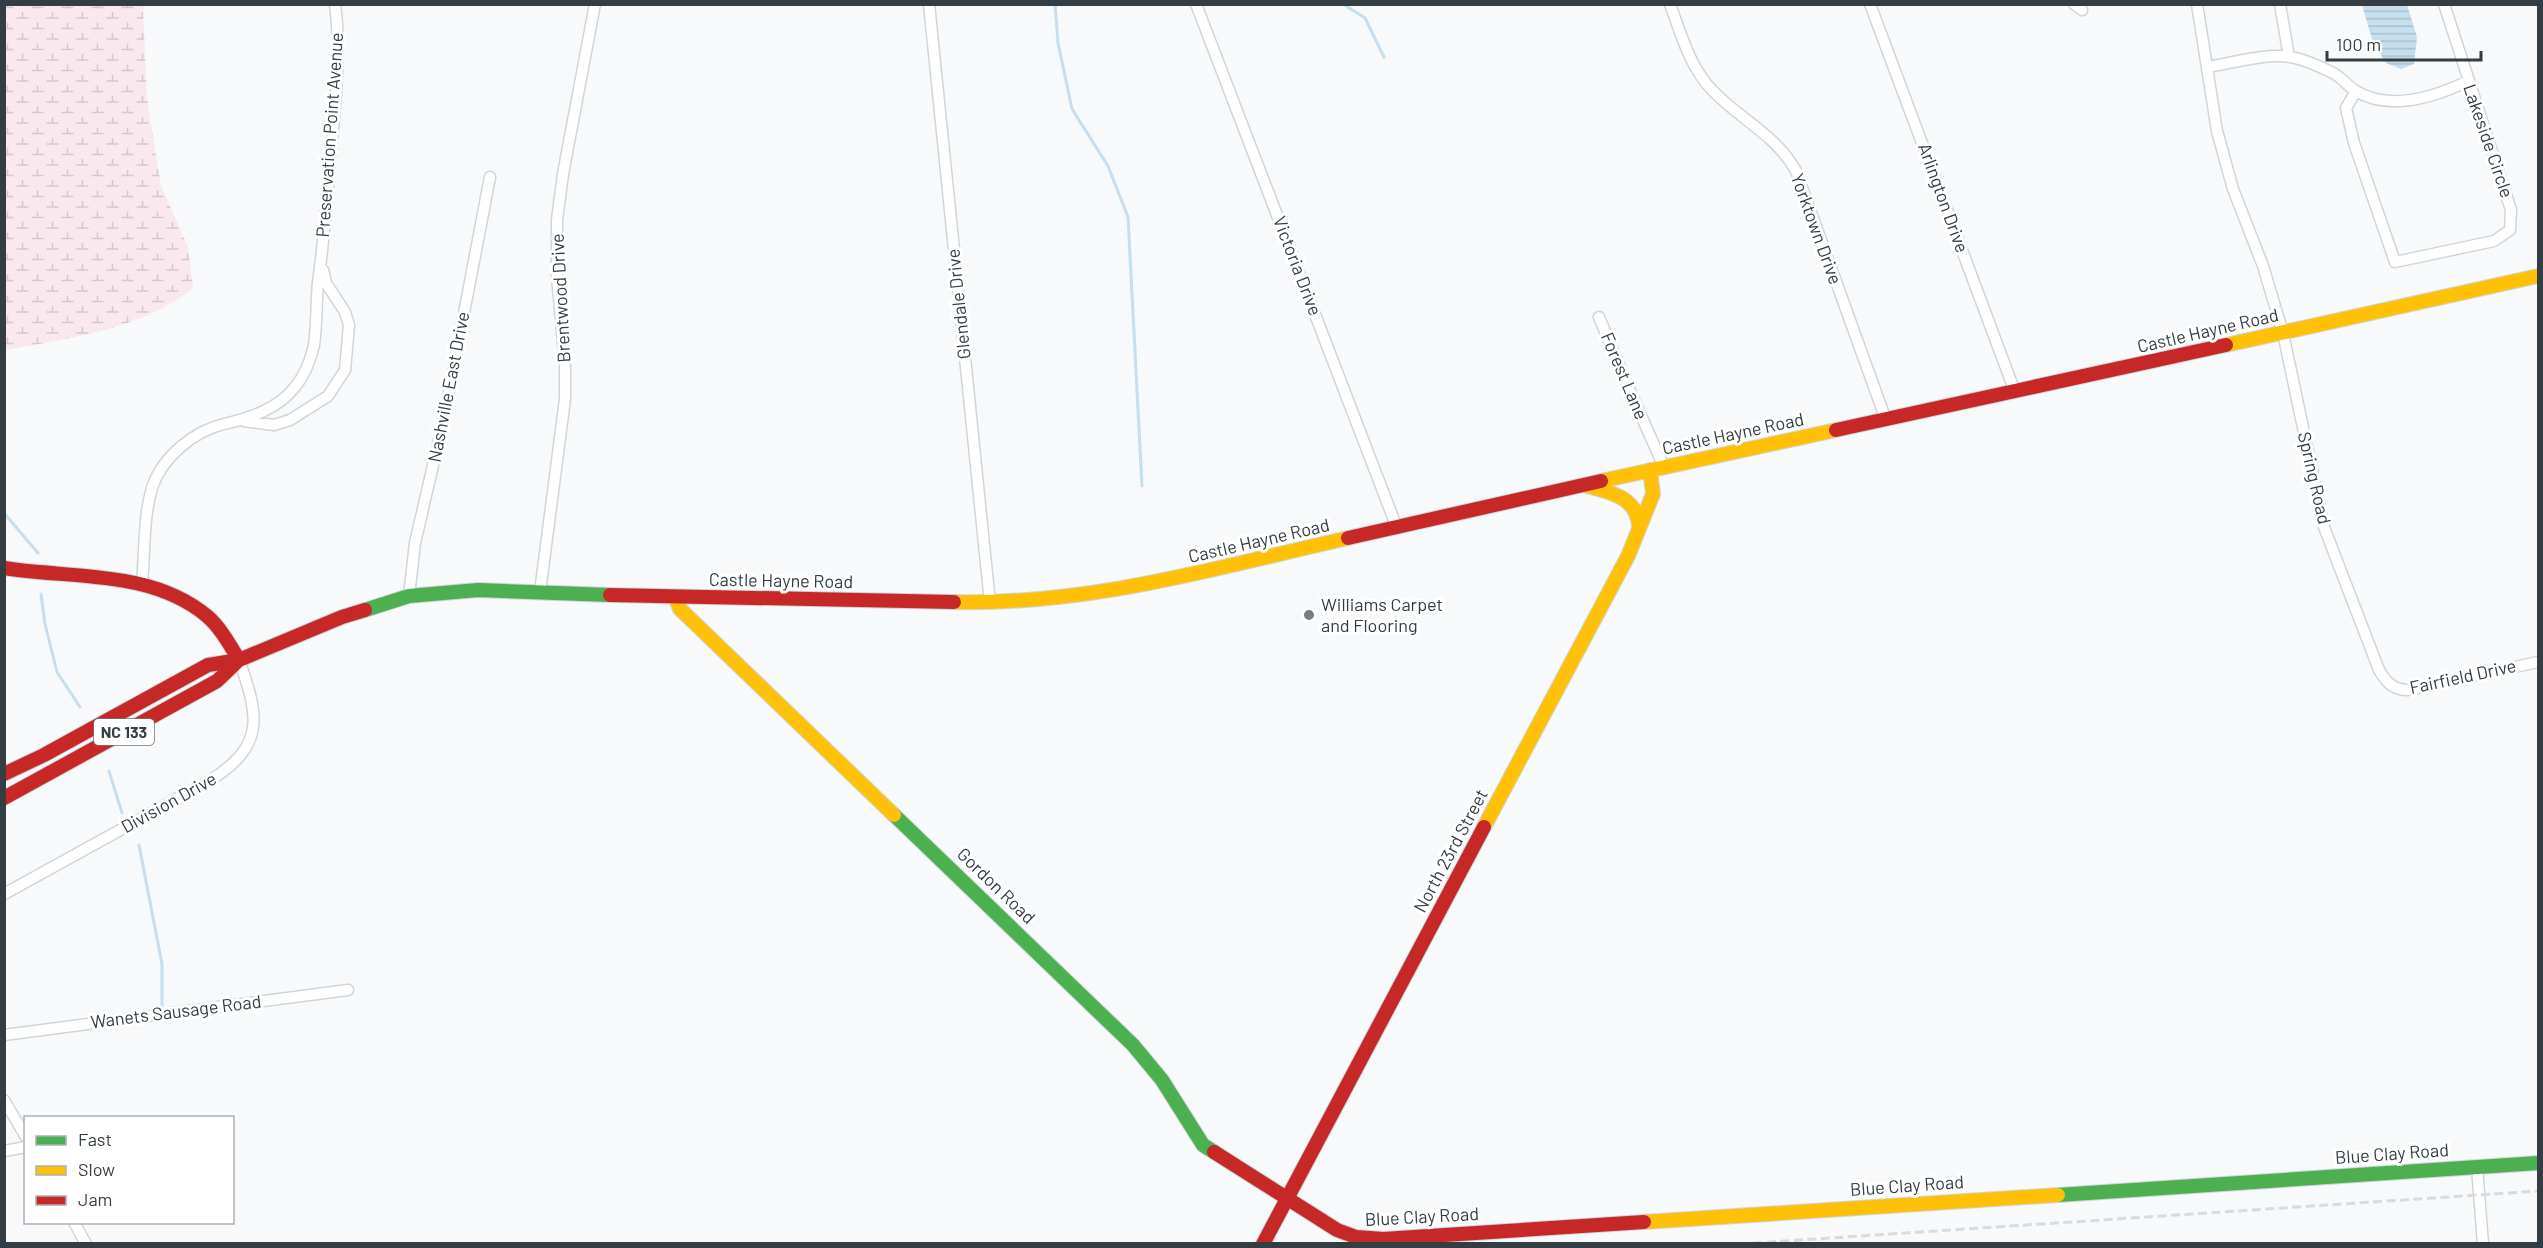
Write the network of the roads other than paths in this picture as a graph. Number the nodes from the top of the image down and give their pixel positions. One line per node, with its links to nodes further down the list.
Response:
1 (335, 4): 15 (street, Preservation Point Avenue)
2 (595, 4): 29 (street, Brentwood Drive)
3 (929, 4): 32 (street, Glendale Drive)
4 (1196, 4): 25 (street, Victoria Drive)
5 (1670, 4): 20 (street, Yorktown Drive)
6 (1870, 4): 19 (street, Arlington Drive)
7 (2198, 4): 11 (street, Spring Road)
8 (2280, 4): 10 (street)
9 (2444, 4): 12 (street, Lakeside Circle)
10 (2289, 57): 11 (street); 13 (street)
11 (2208, 67): 18 (street, Spring Road)
12 (2468, 81): 13 (street); 13 (street, Lakeside Circle)
13 (2355, 91)
14 (490, 177): 30 (street, Nashville East Drive)
15 (321, 266): 21 (street, Preservation Point Avenue); 21 (street, Preservation Point Avenue)
16 (2538, 276): 18 (main road, Castle Hayne Road / NC 133)
17 (1599, 317): 22 (street, Forest Lane)
18 (2283, 333): 19 (main road, Castle Hayne Road / NC 133); 33 (street, Spring Road)
19 (2015, 392): 20 (main road, Castle Hayne Road / NC 133)
20 (1886, 420): 22 (main road, Castle Hayne Road / NC 133)
21 (244, 421): 28 (street, Preservation Point Avenue)
22 (1664, 467): 23 (main road, Castle Hayne Road / NC 133)
23 (1650, 470): 24 (main road, Castle Hayne Road / NC 133); 26 (main road, North 23rd Street)
24 (1582, 484): 25 (main road, Castle Hayne Road / NC 133); 26 (main road)
25 (1397, 528): 32 (main road, Castle Hayne Road / NC 133)
26 (1637, 536): 49 (main road, North 23rd Street)
27 (4, 568): 28 (main road)
28 (142, 583): 34 (main road)
29 (540, 592): 30 (main road, Castle Hayne Road / NC 133); 31 (main road, Castle Hayne Road / NC 133)
30 (409, 596): 34 (main road, Castle Hayne Road / NC 133)
31 (675, 597): 32 (main road, Castle Hayne Road / NC 133); 49 (main road, Gordon Road)
32 (990, 603)
33 (2359, 619): 35 (street, Fairfield Drive)
34 (239, 660): 36 (main road, NC 133); 39 (main road, NC 133); 40 (street, Division Drive)
35 (2538, 662)
36 (44, 755): 37 (main road, NC 133); 38 (main road)
37 (4, 774)
38 (4, 780)
39 (4, 798)
40 (4, 894)
41 (348, 990): 42 (street, Wanets Sausage Road)
42 (4, 1035)
43 (4, 1100): 44 (street)
44 (24, 1134)
45 (24, 1147): 46 (street)
46 (4, 1151)
47 (2538, 1163): 48 (main road, Blue Clay Road)
48 (2477, 1167): 49 (main road, Blue Clay Road); 53 (street)
49 (1288, 1199): 52 (main road, North 23rd Street)
50 (75, 1224): 51 (street)
51 (86, 1244)
52 (1263, 1244)
53 (2483, 1244)

